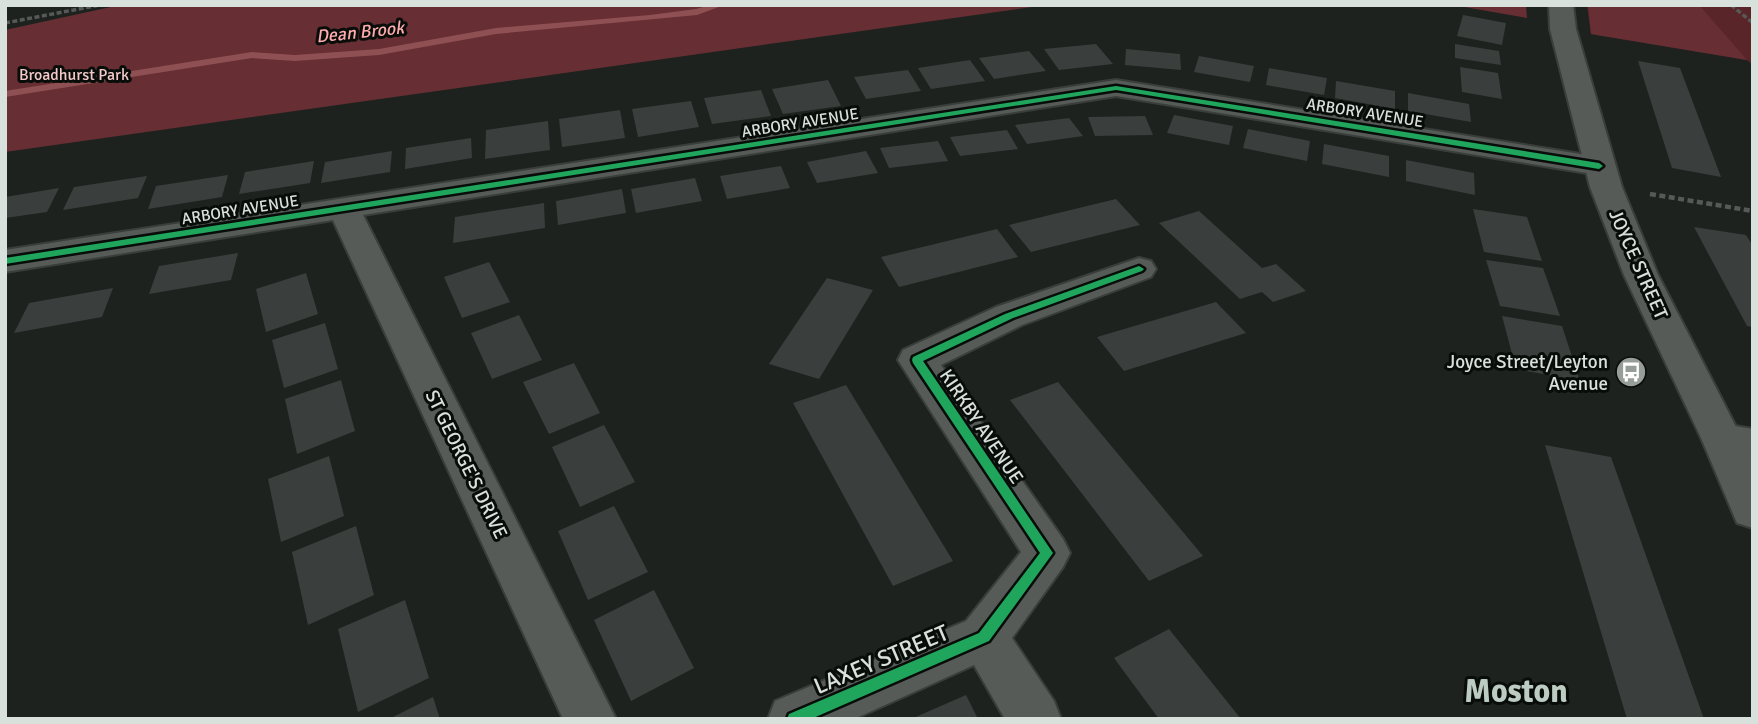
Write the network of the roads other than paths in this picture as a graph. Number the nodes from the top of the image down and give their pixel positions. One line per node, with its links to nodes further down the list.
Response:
1 (1561, 5): 2 (street, JOYCE STREET)
2 (1602, 176): 3 (street, ARBORY AVENUE); 6 (street, JOYCE STREET)
3 (344, 209): 4 (street, ARBORY AVENUE); 9 (street, ST GEORGE'S DRIVE)
4 (5, 261)
5 (1139, 269): 8 (street, KIRKBY AVENUE)
6 (1738, 442): 7 (street, JOYCE STREET)
7 (1753, 510)
8 (984, 637): 10 (street, LAXEY STREET); 11 (street)
9 (590, 719)
10 (794, 719)
11 (1035, 719)

